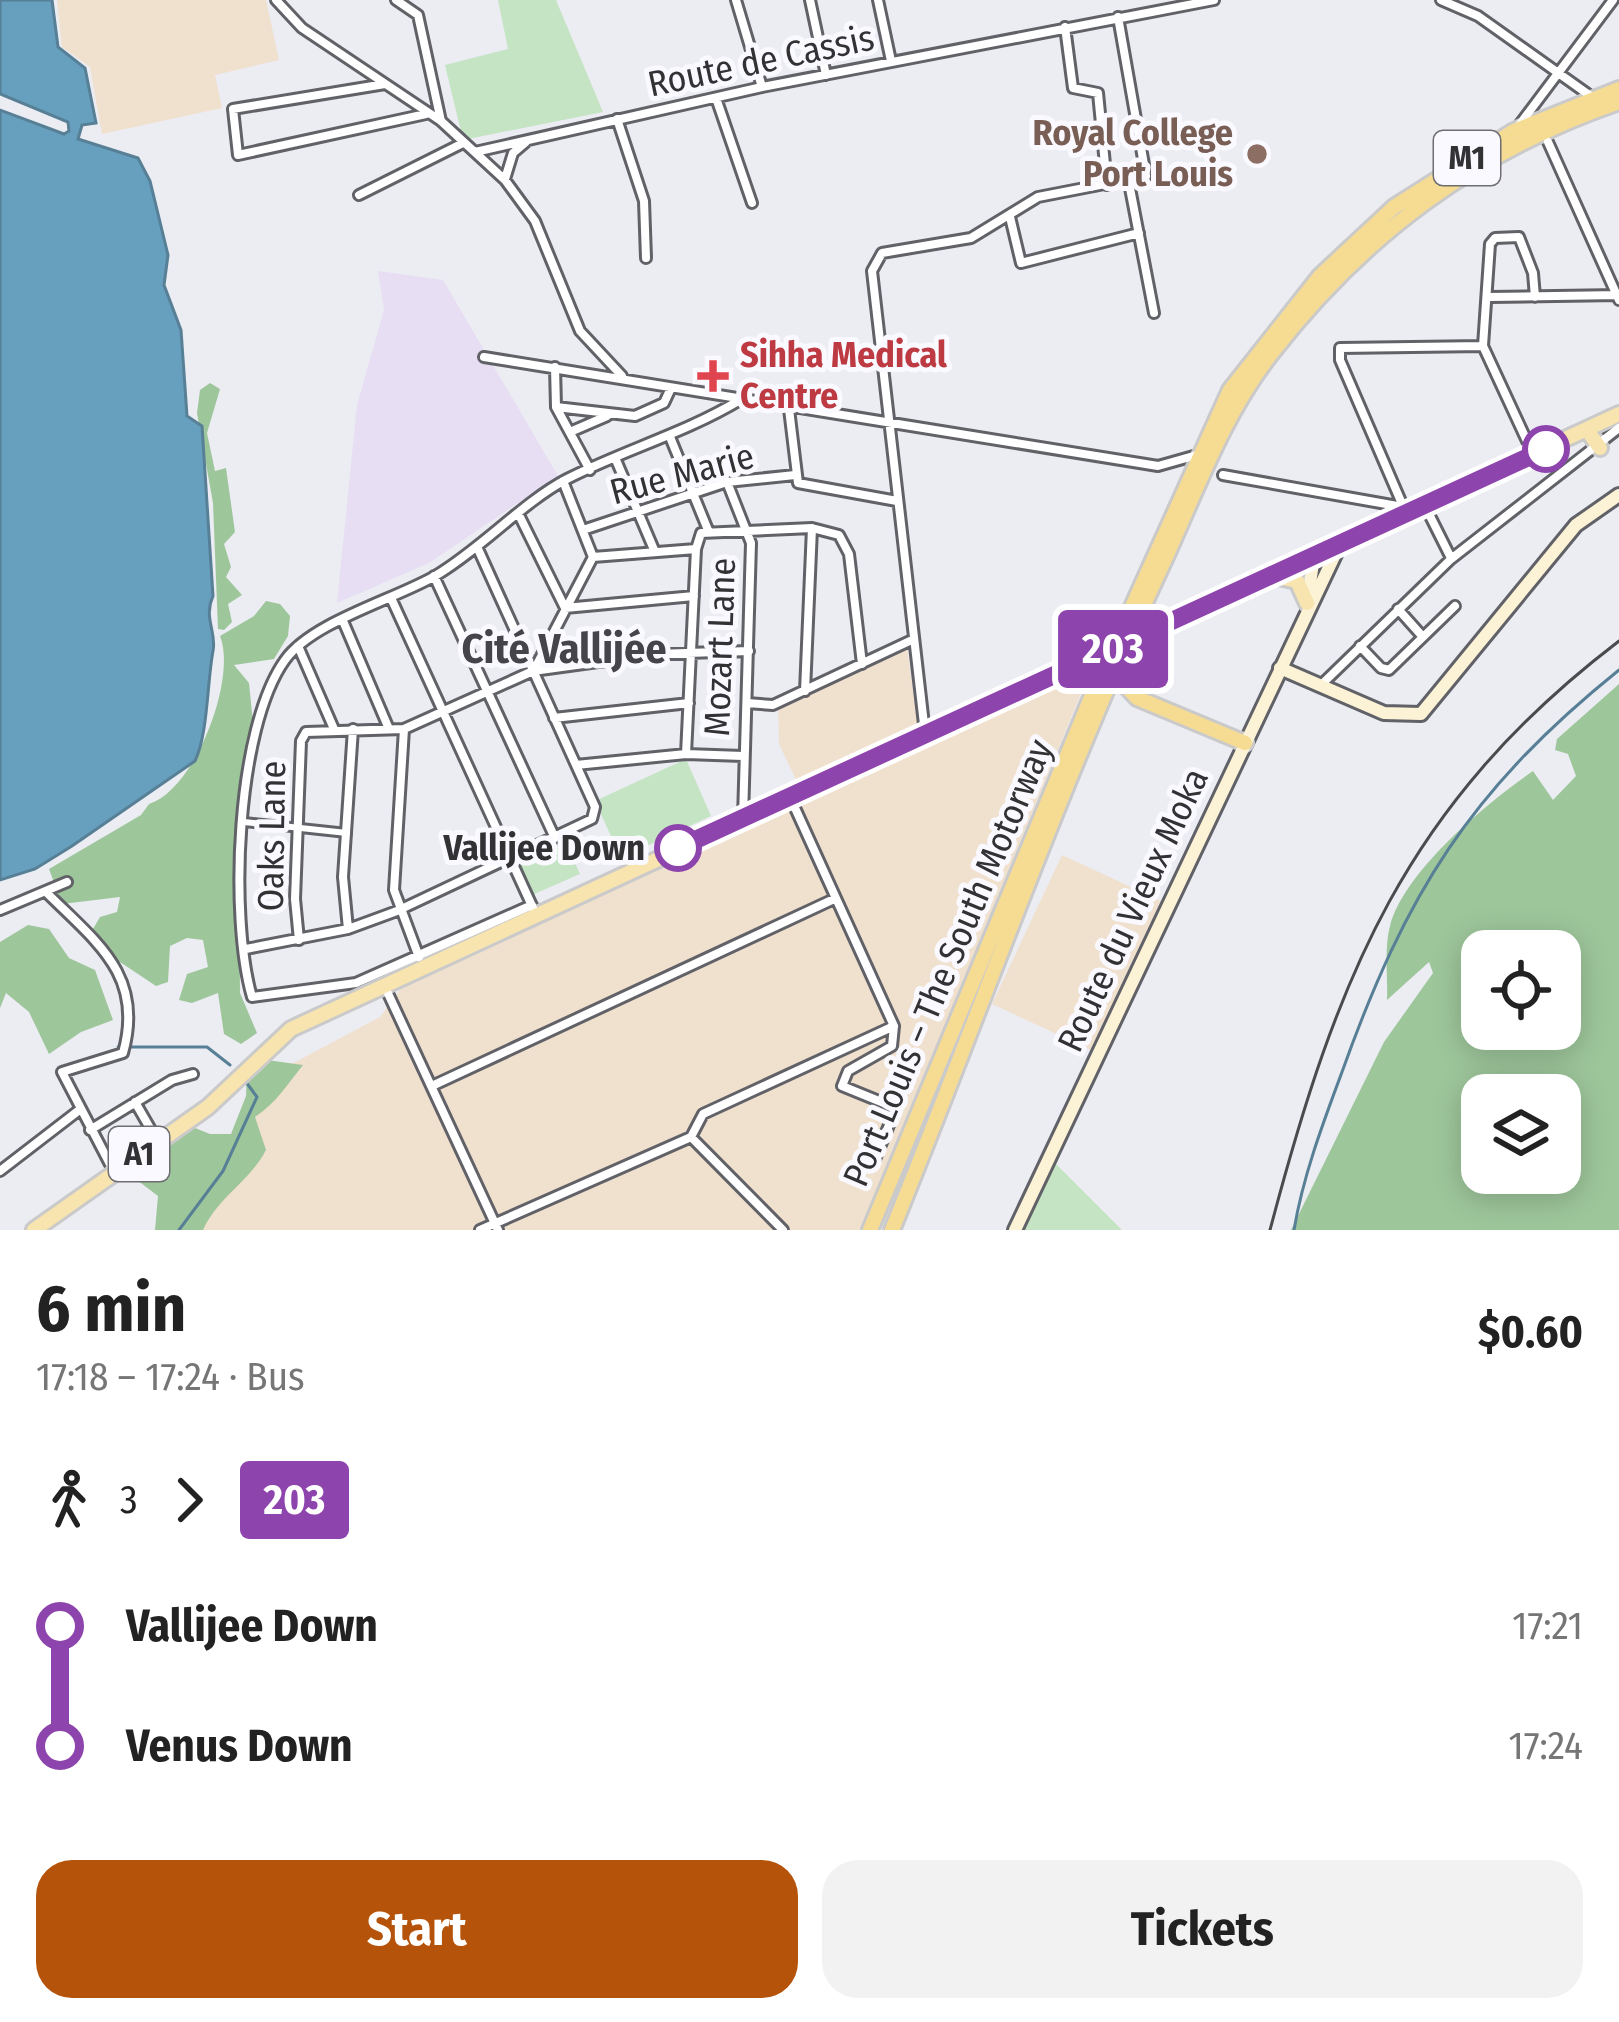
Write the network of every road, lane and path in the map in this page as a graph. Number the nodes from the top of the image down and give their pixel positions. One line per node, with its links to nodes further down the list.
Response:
1 (276, 0): 16 (street)
2 (396, 0): 24 (street)
3 (736, 0): 17 (street)
4 (810, 0): 15 (street)
5 (878, 0): 13 (street)
6 (1214, 0): 11 (street, Route de Cassis)
7 (1442, 0): 10 (street)
8 (1469, 0): 10 (street)
9 (1613, 0): 14 (street)
10 (1478, 16): 14 (street)
11 (1118, 17): 12 (street, Route de Cassis); 31 (street)
12 (1065, 28): 13 (street, Route de Cassis); 32 (street)
13 (891, 61): 15 (street, Route de Cassis)
14 (1556, 73): 19 (street); 25 (street)
15 (826, 75): 17 (street, Route de Cassis)
16 (385, 84): 22 (street); 22 (street)
17 (762, 87): 20 (street, Route de Cassis)
18 (1619, 89): 19 (highway, Port Louis – The South Motorway / M1)
19 (1592, 97): 25 (highway, Port Louis – The South Motorway / M1)
20 (716, 98): 23 (street, Route de Cassis); 34 (street)
21 (1619, 102): 97 (highway, Port Louis – The South Motorway / M1)
22 (428, 114): 24 (street)
23 (617, 119): 26 (street, Route de Cassis); 37 (street)
24 (441, 121): 28 (street)
25 (1514, 131): 58 (highway, Port Louis – The South Motorway / M1)
26 (532, 137): 29 (street, Route de Cassis); 30 (street)
27 (1548, 142): 38 (street)
28 (461, 144): 29 (street); 33 (street)
29 (475, 152): 30 (street)
30 (505, 180): 45 (street)
31 (1130, 183): 32 (street); 36 (street)
32 (1107, 185): 35 (street)
33 (359, 195)
34 (752, 203)
35 (1010, 218): 36 (street); 52 (street)
36 (1139, 233): 41 (street)
37 (646, 258)
38 (1618, 296): 40 (street)
39 (1490, 297): 40 (street); 40 (street); 42 (street)
40 (1535, 297)
41 (1154, 313)
42 (1483, 346): 59 (street); 71 (street)
43 (484, 357): 44 (street)
44 (556, 367): 45 (street); 48 (street)
45 (622, 377): 46 (street)
46 (671, 388): 47 (street); 50 (street)
47 (740, 400): 49 (street); 56 (street)
48 (556, 407): 50 (street); 55 (street)
49 (789, 409): 52 (street); 62 (street)
50 (612, 413): 55 (street)
51 (1619, 414): 54 (main road, A1)
52 (887, 422): 58 (street); 68 (street)
53 (1619, 428): 57 (street)
54 (1587, 430): 57 (main road); 59 (main road, A1)
55 (570, 432): 61 (street)
56 (669, 436): 60 (street); 66 (street)
57 (1600, 448): 83 (street)
58 (1197, 455): 152 (highway, Port Louis – The South Motorway / M1)
59 (1533, 455): 69 (main road, A1)
60 (616, 459): 61 (street); 70 (street)
61 (590, 470): 64 (street)
62 (795, 475): 65 (street, Rue Marie); 68 (street)
63 (1223, 475): 71 (street)
64 (563, 481): 72 (street); 75 (street)
65 (727, 482): 66 (street, Rue Marie); 74 (street, Mozart Lane)
66 (692, 492): 70 (street, Rue Marie); 76 (street)
67 (1619, 495): 103 (main road)
68 (897, 501): 94 (street)
69 (1425, 506): 71 (main road, A1); 83 (street)
70 (637, 510): 75 (street, Rue Marie); 80 (street)
71 (1405, 510): 77 (main road, A1)
72 (520, 517): 79 (street); 89 (street)
73 (812, 528): 74 (street); 100 (street); 105 (street)
74 (749, 529): 76 (street); 99 (street, Mozart Lane)
75 (583, 530): 81 (street)
76 (704, 532): 78 (street)
77 (1340, 544): 82 (main road, A1); 91 (main road, Route du Vieux Moka)
78 (696, 548): 80 (street); 86 (street)
79 (478, 549): 84 (street); 102 (street)
80 (655, 552): 81 (street)
81 (593, 557): 89 (street)
82 (1314, 557): 85 (main road, A1); 91 (main road, Route du Vieux Moka)
83 (1451, 559): 90 (street)
84 (434, 576): 87 (street); 104 (street)
85 (1272, 577): 91 (main road); 114 (main road, A1, bridge)
86 (694, 596): 89 (street); 98 (street)
87 (391, 598): 92 (street); 108 (street)
88 (1455, 606): 93 (street)
89 (565, 608): 102 (street)
90 (1398, 608): 93 (street); 96 (street)
91 (1307, 609): 101 (main road, Route du Vieux Moka)
92 (343, 621): 95 (street); 112 (street)
93 (1424, 637): 96 (street)
94 (914, 639): 100 (street); 114 (street)
95 (298, 646): 110 (street); 121 (street)
96 (1360, 646): 103 (street)
97 (1124, 649): 115 (highway); 153 (highway, Port Louis – The South Motorway / M1)
98 (692, 651): 99 (street); 102 (street); 106 (street)
99 (749, 651): 107 (street, Mozart Lane)
100 (862, 664): 105 (street)
101 (1280, 668): 103 (main road); 115 (main road, Route du Vieux Moka)
102 (533, 671): 104 (street); 109 (street)
103 (1322, 685)
104 (487, 691): 108 (street); 124 (street)
105 (805, 691): 107 (street)
106 (689, 703): 109 (street); 116 (street)
107 (747, 703): 117 (street, Mozart Lane)
108 (442, 712): 113 (street); 125 (street)
109 (554, 718): 118 (street)
110 (334, 729): 111 (street); 122 (street, Oaks Lane)
111 (353, 729): 112 (street); 123 (street)
112 (389, 729): 113 (street)
113 (404, 729): 131 (street)
114 (925, 735): 119 (main road, A1)
115 (1245, 743): 154 (main road, Route du Vieux Moka)
116 (686, 754): 117 (street); 118 (street)
117 (743, 756): 120 (street, Mozart Lane)
118 (576, 765): 124 (street)
119 (790, 796): 120 (main road, A1); 128 (street)
120 (743, 818): 130 (main road, A1)
121 (244, 823): 122 (street); 134 (street)
122 (298, 827): 123 (street); 133 (street, Oaks Lane)
123 (347, 833): 132 (street)
124 (555, 838): 125 (street)
125 (511, 857): 130 (street); 131 (street)
126 (67, 882): 127 (street)
127 (46, 892): 129 (street); 141 (street)
128 (834, 899): 137 (street); 139 (street)
129 (0, 910)
130 (534, 910): 135 (street); 136 (main road, A1)
131 (398, 911): 132 (street); 135 (street)
132 (348, 929): 133 (street)
133 (299, 940): 134 (street)
134 (246, 949): 135 (street)
135 (418, 957)
136 (384, 986): 139 (street); 144 (main road, A1)
137 (894, 1026): 143 (street); 145 (street)
138 (194, 1074): 140 (street)
139 (434, 1085): 148 (street)
140 (135, 1102): 142 (street); 144 (street)
141 (78, 1112): 142 (street); 147 (street)
142 (90, 1131): 146 (street)
143 (691, 1137): 148 (street); 151 (street)
144 (158, 1142): 146 (main road, A1)
145 (873, 1165)
146 (113, 1170): 149 (main road, A1)
147 (0, 1172)
148 (496, 1227): 150 (street)
149 (34, 1230)
150 (480, 1230)
151 (782, 1230)
152 (870, 1230)
153 (892, 1230)
154 (1015, 1230)

